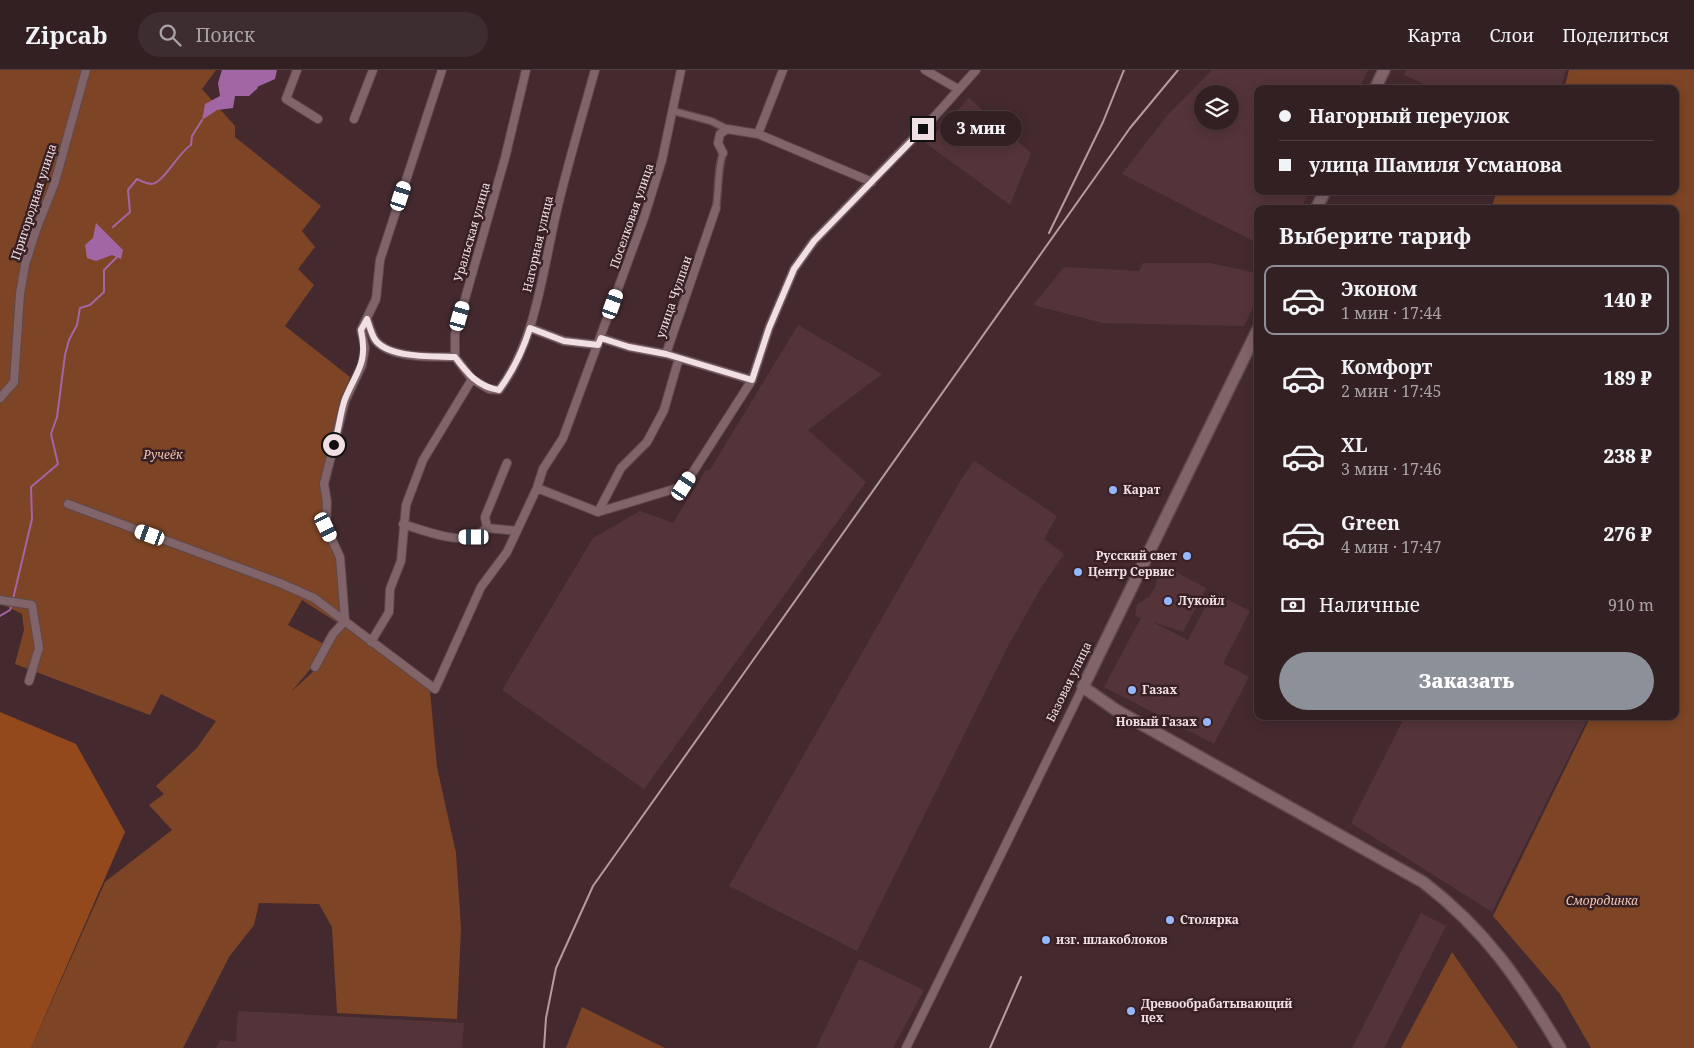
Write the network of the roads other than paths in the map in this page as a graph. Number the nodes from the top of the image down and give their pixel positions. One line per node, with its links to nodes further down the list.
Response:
1 (86, 70): 31 (street, Пригородная улица)
2 (297, 70): 15 (street)
3 (374, 70): 16 (street)
4 (442, 70): 22 (street)
5 (526, 70): 27 (street, Уральская улица)
6 (595, 70): 23 (street, Нагорная улица)
7 (681, 70): 14 (street, Поселковая улица)
8 (783, 70): 18 (street)
9 (925, 70): 13 (street)
10 (976, 70): 13 (street)
11 (1384, 70): 12 (main road)
12 (1377, 85)
13 (958, 89): 20 (street)
14 (673, 111): 17 (street); 25 (street, Поселковая улица)
15 (318, 119)
16 (354, 119)
17 (727, 129): 18 (street); 19 (street)
18 (758, 134): 20 (street)
19 (723, 153): 21 (street)
20 (872, 182): 30 (street)
21 (716, 208): 26 (street, улица Чулпан)
22 (367, 319): 27 (street); 40 (street)
23 (530, 328): 25 (street); 29 (street, Нагорная улица)
24 (1254, 337): 44 (main road, Базовая улица)
25 (600, 342): 26 (street); 33 (street, Поселковая улица)
26 (666, 354): 28 (street, улица Чулпан)
27 (455, 357): 29 (street)
28 (679, 358): 30 (street, улица Чулпан); 35 (street)
29 (472, 379): 36 (street)
30 (752, 380): 35 (street)
31 (0, 398)
32 (506, 463): 37 (street)
33 (537, 488): 35 (street); 38 (street, Поселковая улица)
34 (68, 504): 40 (street)
35 (598, 512)
36 (403, 524): 37 (street); 41 (street)
37 (486, 528): 38 (street)
38 (518, 531): 41 (street, Поселковая улица)
39 (0, 600): 43 (street)
40 (345, 620): 41 (street); 42 (street)
41 (371, 642)
42 (315, 667)
43 (29, 681)
44 (1082, 687): 45 (street, Базовая улица); 46 (main road)
45 (906, 1048)
46 (1560, 1048)

